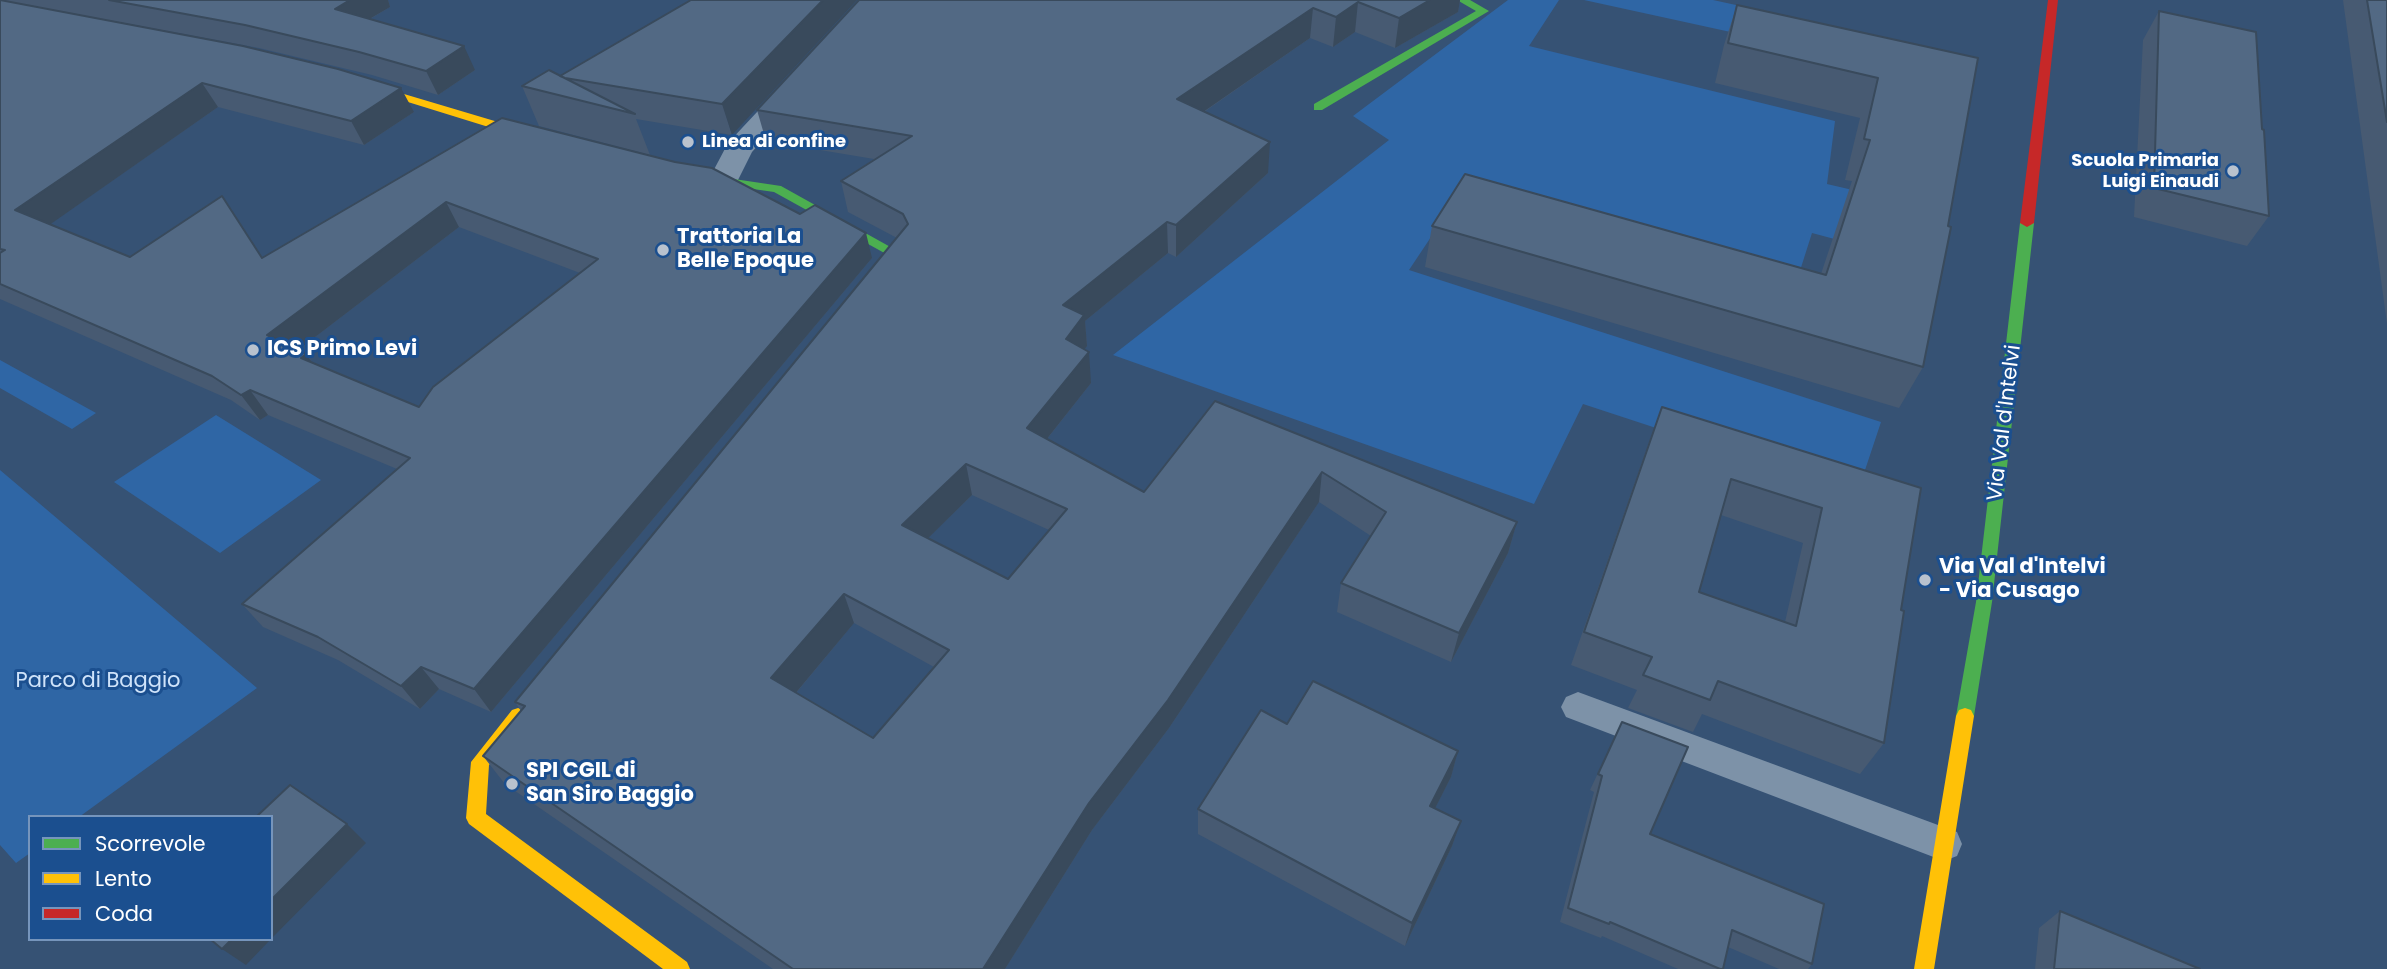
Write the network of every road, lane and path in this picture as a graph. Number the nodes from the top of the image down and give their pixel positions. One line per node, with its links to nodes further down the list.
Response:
1 (1462, 0): 5 (street)
2 (2053, 0): 12 (street, Via Val d'Intelvi)
3 (812, 70): 8 (street)
4 (335, 78): 6 (street)
5 (1318, 107)
6 (559, 144)
7 (671, 172): 8 (street)
8 (724, 179): 9 (street)
9 (860, 298)
10 (1578, 706): 12 (lane)
11 (525, 708): 13 (street)
12 (1944, 844): 14 (street, Via Val d'Intelvi)
13 (680, 969)
14 (1924, 969)

